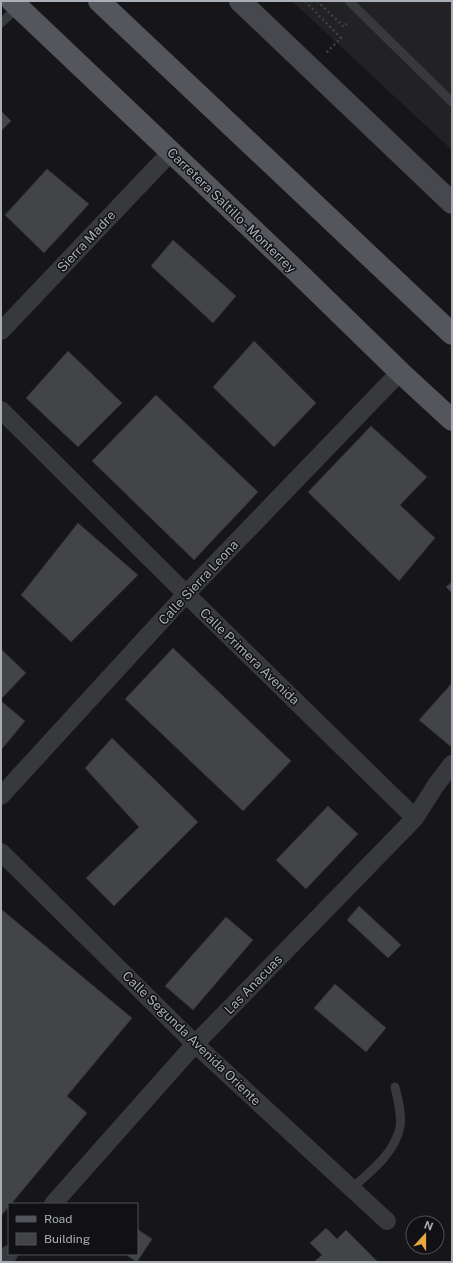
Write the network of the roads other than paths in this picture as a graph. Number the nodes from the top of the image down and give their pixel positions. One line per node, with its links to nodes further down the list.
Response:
1 (99, 1): 10 (main road)
2 (240, 1): 8 (street)
3 (349, 1): 6 (lane)
4 (15, 4): 5 (lane); 7 (main road, Carretera Saltillo - Monterrey)
5 (1, 23)
6 (452, 102)
7 (171, 152): 9 (street, Sierra Madre); 11 (main road, Carretera Saltillo - Monterrey)
8 (452, 203)
9 (1, 331)
10 (452, 334)
11 (400, 372): 13 (main road, Carretera Saltillo - Monterrey); 14 (street, Calle Sierra Leona)
12 (1, 410): 14 (street, Calle Primera Avenida)
13 (452, 420)
14 (186, 594): 16 (street, Calle Sierra Leona); 17 (street, Calle Primera Avenida)
15 (452, 764): 17 (street, Las Anacuas)
16 (1, 796)
17 (415, 818): 19 (street, Las Anacuas)
18 (1, 852): 19 (street, Calle Segunda Avenida Oriente)
19 (195, 1044): 21 (street, Calle Segunda Avenida Oriente); 22 (street, Las Anacuas)
20 (395, 1087): 21 (lane)
21 (352, 1188): 23 (street, Calle Segunda Avenida Oriente)
22 (54, 1203)
23 (387, 1221)

